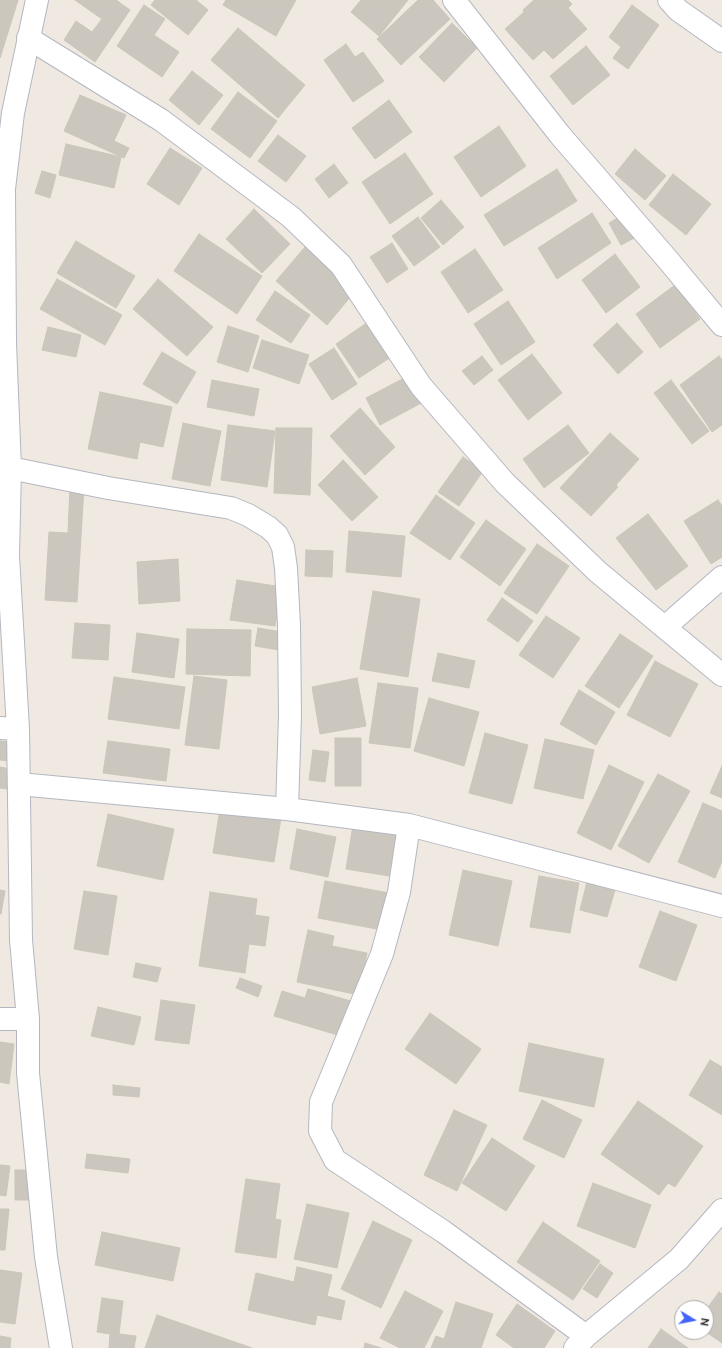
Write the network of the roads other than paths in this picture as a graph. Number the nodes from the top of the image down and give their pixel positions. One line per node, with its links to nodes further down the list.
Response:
1 (36, 0): 4 (street)
2 (454, 0): 6 (street)
3 (669, 0): 5 (street)
4 (28, 38): 7 (street); 10 (street)
5 (722, 41)
6 (722, 325)
7 (3, 344): 8 (street)
8 (10, 468): 12 (street); 14 (street)
9 (722, 577): 10 (street)
10 (665, 627): 11 (street)
11 (722, 675)
12 (9, 729): 13 (street)
13 (19, 784): 14 (street); 18 (street)
14 (287, 809): 15 (street)
15 (409, 825): 16 (street); 20 (street)
16 (722, 906)
17 (0, 1019): 18 (street)
18 (28, 1019): 21 (street)
19 (722, 1210): 20 (street)
20 (580, 1342)
21 (61, 1348)

